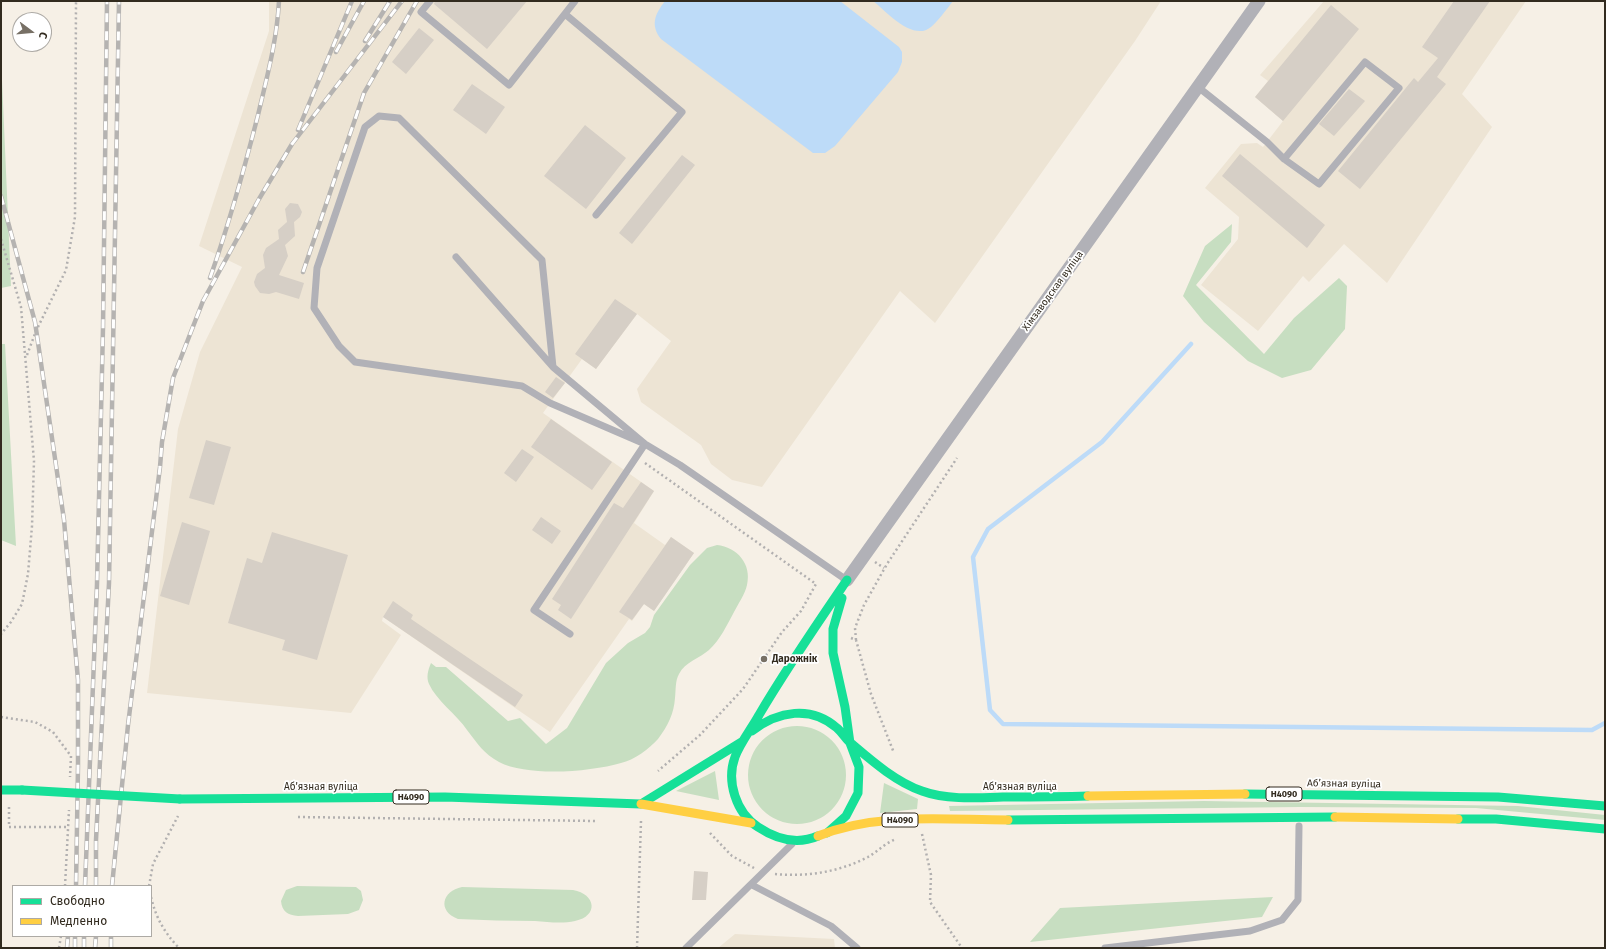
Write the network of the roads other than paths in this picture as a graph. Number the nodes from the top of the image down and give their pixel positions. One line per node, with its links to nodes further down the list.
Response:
1 (430, 1): 4 (lane)
2 (575, 1): 4 (lane)
3 (1259, 1): 5 (street, Хімзаводская вуліца)
4 (564, 14): 7 (lane)
5 (1198, 87): 6 (lane); 11 (street, Хімзаводская вуліца)
6 (1284, 159): 6 (lane)
7 (596, 215)
8 (456, 257): 9 (lane)
9 (553, 367): 10 (lane); 10 (lane)
10 (645, 444): 11 (lane); 12 (lane)
11 (847, 580): 13 (main road); 15 (main road)
12 (570, 634)
13 (750, 733): 14 (main road, Н4090); 15 (main road, Н4090)
14 (743, 741): 17 (main road, Н4090); 19 (main road, Н4090)
15 (850, 743): 18 (main road, Абʼязная вуліца / Н4090); 22 (main road, Н4090)
16 (1, 790): 17 (main road, Абʼязная вуліца / Н4090, bridge)
17 (641, 804): 19 (main road, Н4090)
18 (1605, 806)
19 (751, 823): 23 (main road, Н4090)
20 (1299, 826): 27 (lane)
21 (1605, 829): 22 (main road, Н4090)
22 (826, 833): 23 (main road, Н4090)
23 (795, 841): 24 (lane)
24 (752, 885): 25 (lane); 26 (lane)
25 (686, 948)
26 (857, 948)
27 (1105, 948)

